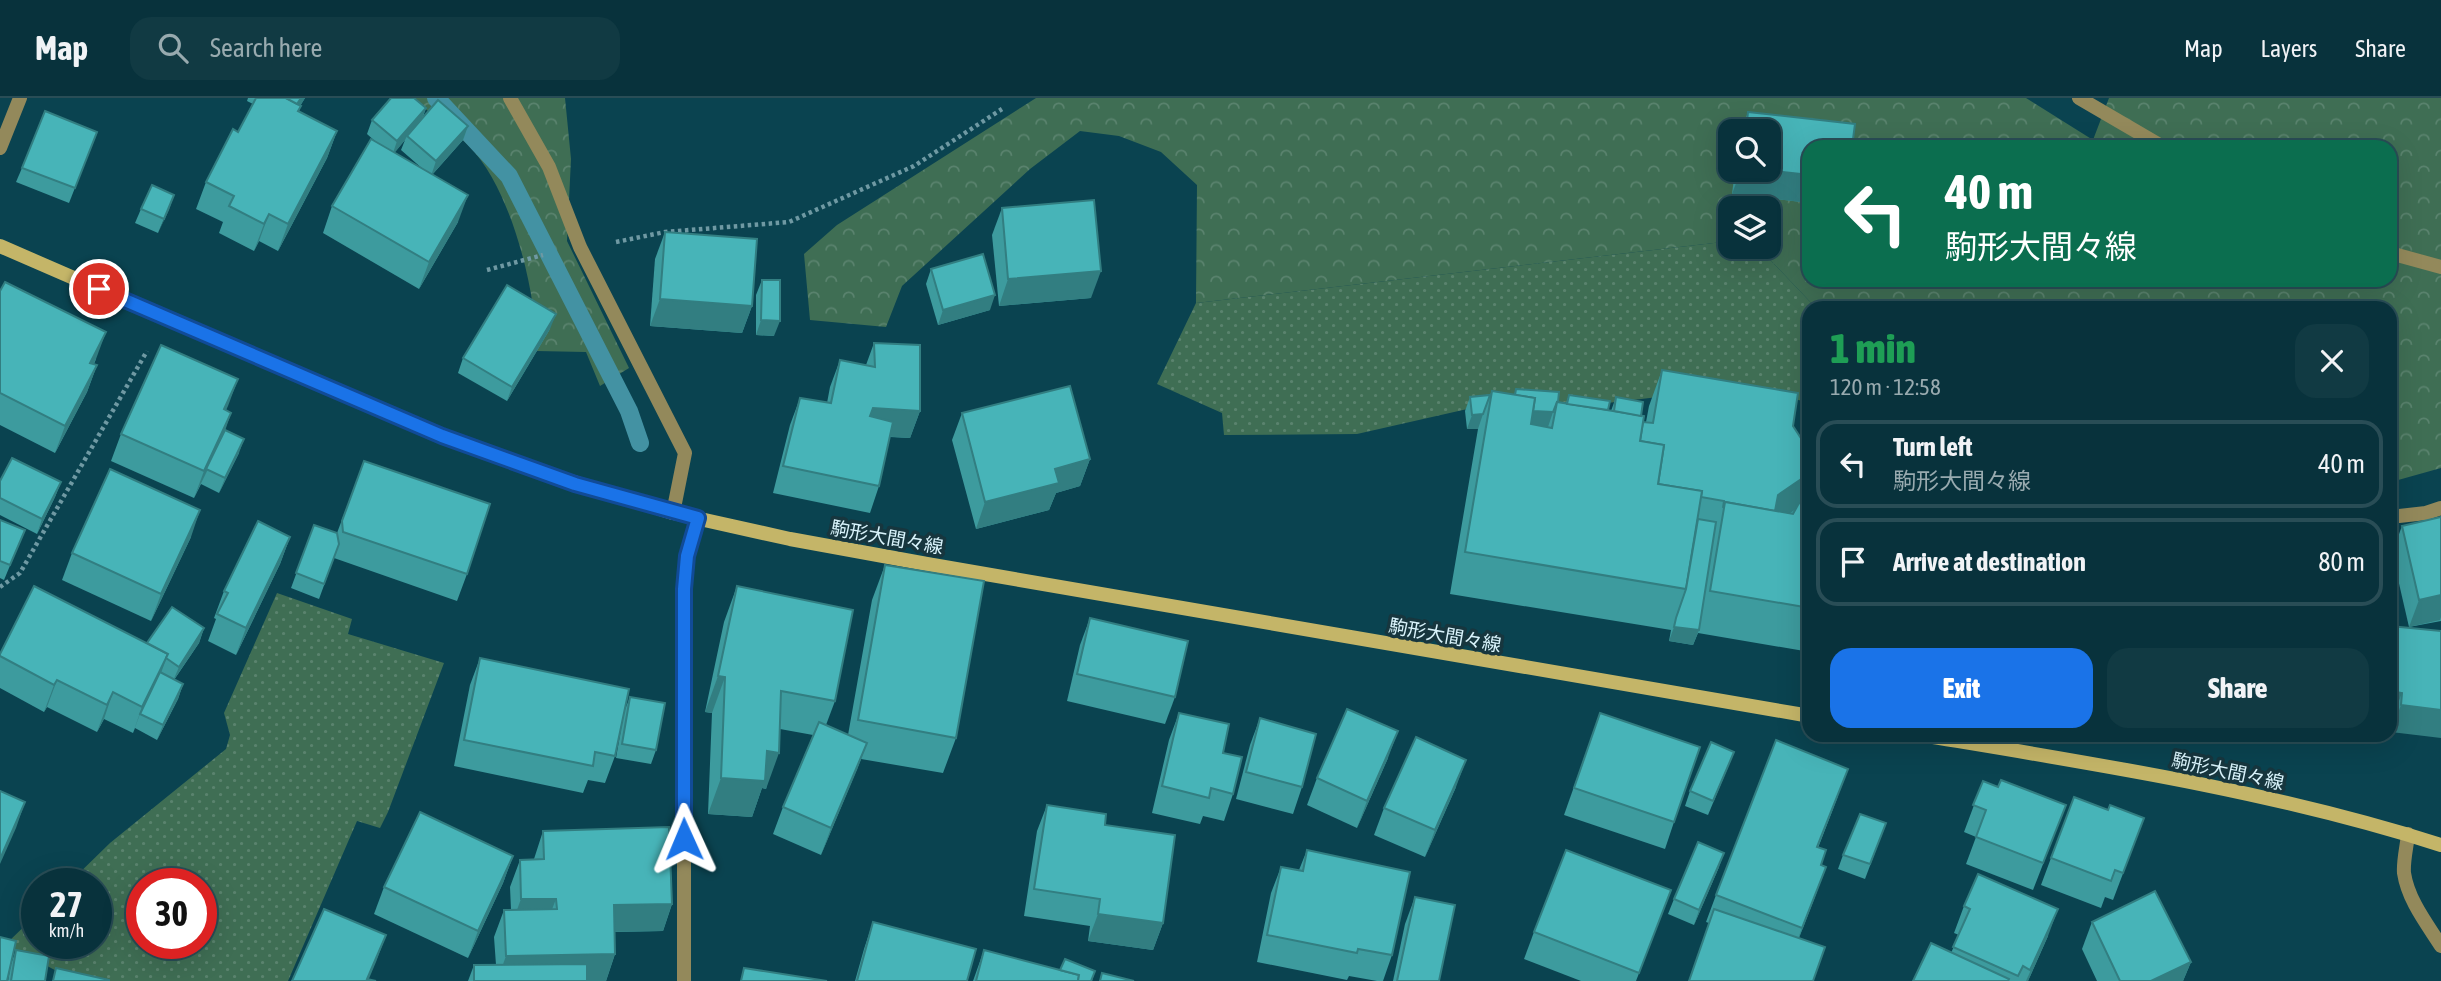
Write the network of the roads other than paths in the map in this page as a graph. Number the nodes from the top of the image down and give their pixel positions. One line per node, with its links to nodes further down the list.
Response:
1 (20, 98): 5 (street)
2 (510, 98): 10 (street)
3 (2079, 98): 4 (street)
4 (2152, 140)
5 (0, 148)
6 (0, 246): 10 (main road, 駒形大間々線)
7 (2397, 255): 8 (street)
8 (2441, 267)
9 (2441, 508): 11 (street)
10 (673, 513): 12 (main road, 駒形大間々線)
11 (2397, 516)
12 (698, 518): 13 (main road, 駒形大間々線); 18 (street)
13 (1802, 715)
14 (2001, 742): 15 (main road, 駒形大間々線)
15 (2408, 834): 16 (main road, 駒形大間々線); 17 (street)
16 (2441, 845)
17 (2441, 946)
18 (684, 981)

